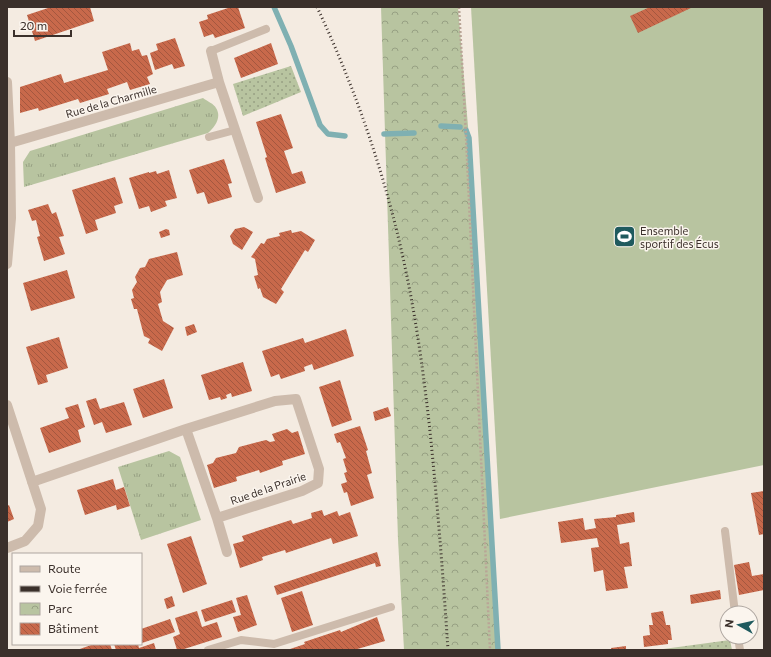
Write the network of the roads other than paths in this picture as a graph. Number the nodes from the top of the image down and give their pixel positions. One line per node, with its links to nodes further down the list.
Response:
1 (266, 28): 2 (lane)
2 (210, 51): 4 (street)
3 (7, 82): 7 (street)
4 (219, 82): 5 (street); 7 (street, Rue de la Charmille)
5 (235, 130): 6 (lane); 8 (street)
6 (209, 137)
7 (10, 142): 9 (street)
8 (258, 198)
9 (7, 264)
10 (7, 405): 12 (street)
11 (186, 429): 12 (street, Rue de la Prairie); 13 (street); 13 (street, Rue de la Prairie)
12 (32, 482): 15 (street)
13 (217, 518): 16 (street)
14 (725, 531): 17 (lane)
15 (7, 548)
16 (226, 552)
17 (734, 605)
18 (391, 607): 19 (lane)
19 (208, 650)

